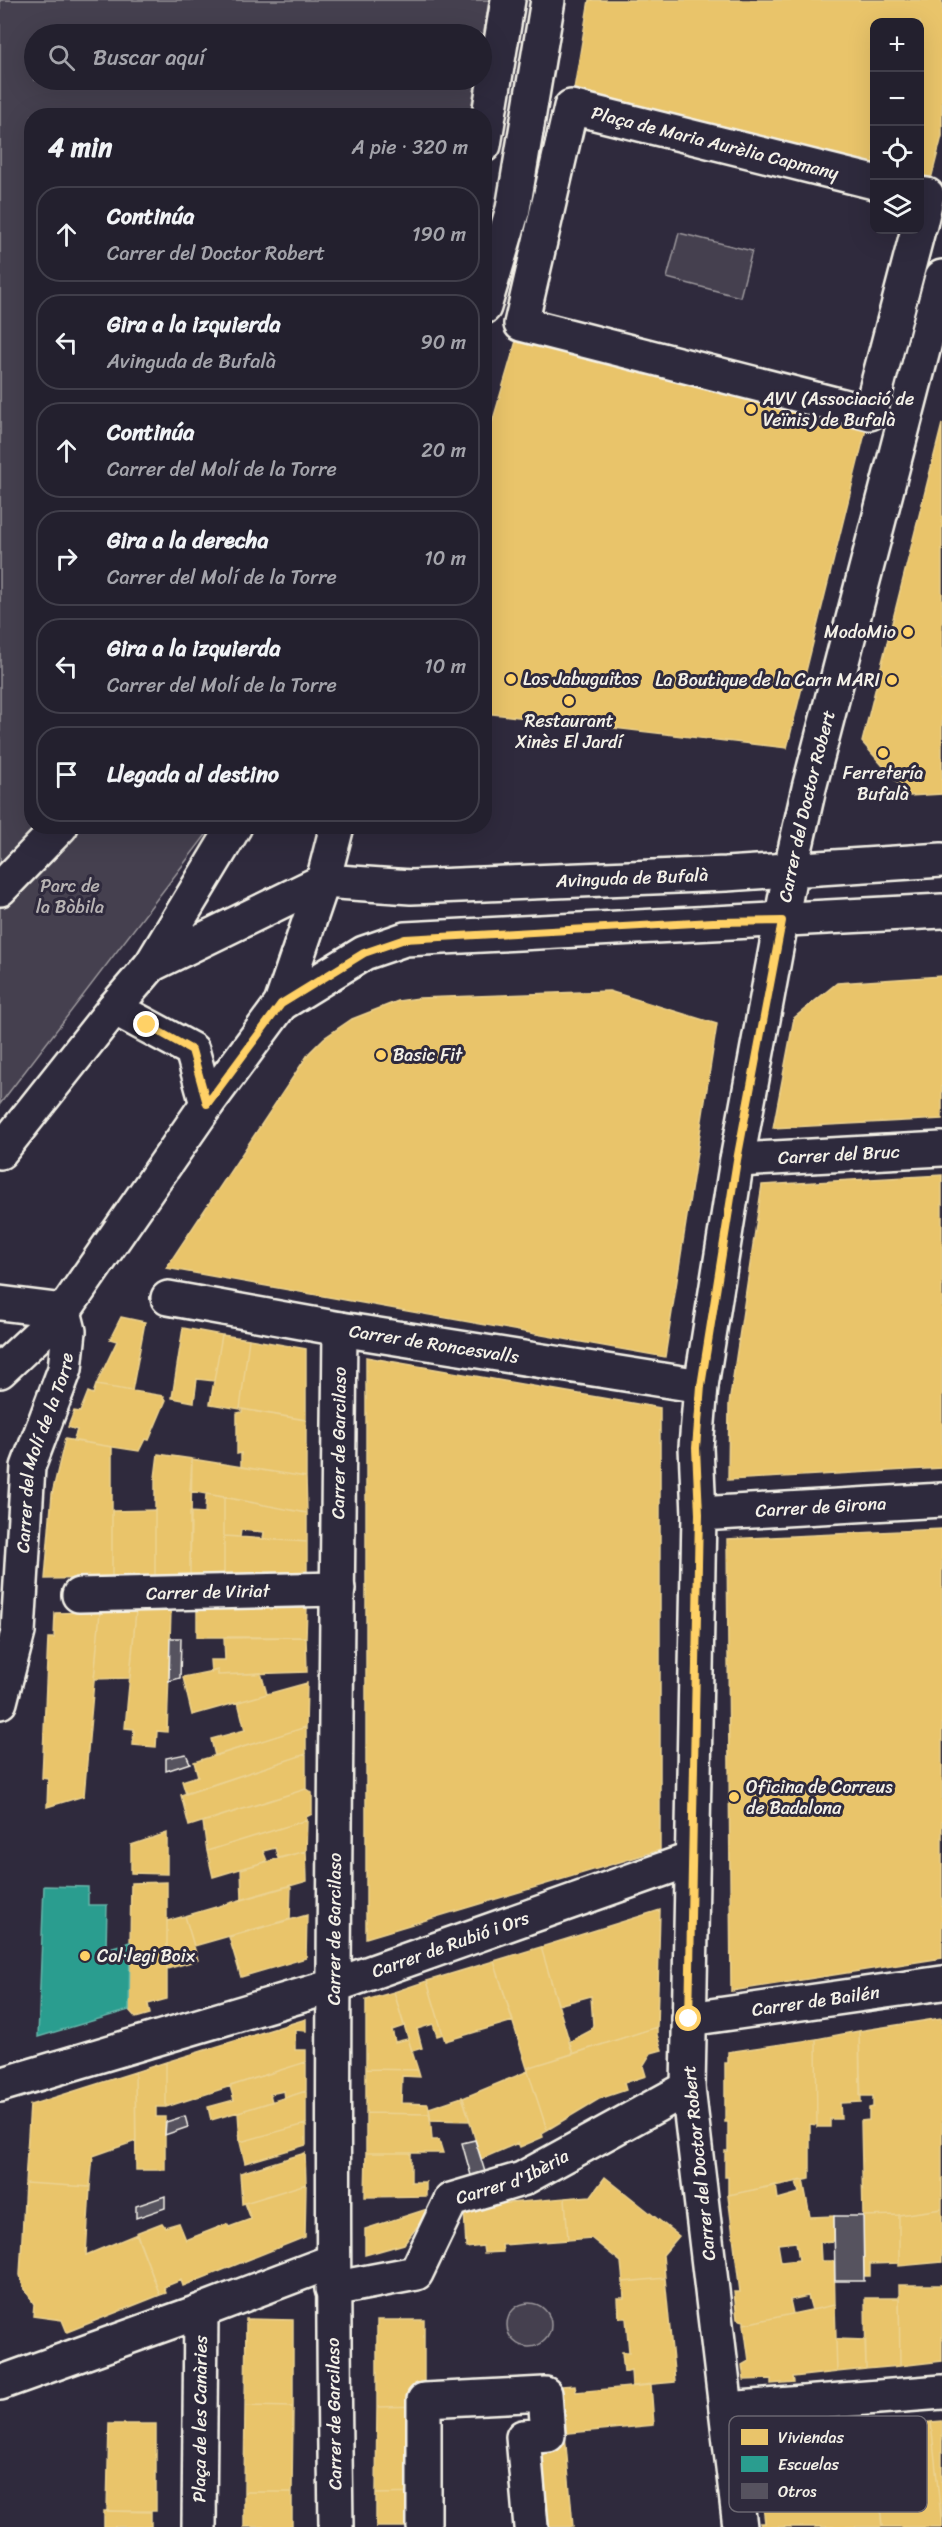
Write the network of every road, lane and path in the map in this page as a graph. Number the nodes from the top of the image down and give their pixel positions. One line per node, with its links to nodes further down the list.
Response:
1 (508, 0): 3 (street)
2 (548, 0): 9 (street)
3 (490, 108)
4 (870, 181): 7 (street, Plaça de Maria Aurèlia Capmany)
5 (924, 195): 6 (street)
6 (924, 208)
7 (917, 234)
8 (942, 277): 14 (street, Carrer del Doctor Robert)
9 (492, 280)
10 (53, 834): 16 (street)
11 (230, 834): 19 (street)
12 (335, 834): 15 (street, Carrer del Molí de la Torre)
13 (942, 860): 14 (street, Avinguda de Bufalà)
14 (791, 868): 15 (street, Avinguda de Bufalà); 18 (street, Carrer del Doctor Robert)
15 (323, 881): 19 (street); 20 (street, Carrer del Molí de la Torre)
16 (0, 888)
17 (942, 911): 18 (street)
18 (782, 921): 20 (street); 25 (street, Carrer del Doctor Robert)
19 (151, 965): 21 (street)
20 (281, 1004): 22 (street, Carrer del Molí de la Torre)
21 (114, 1008): 22 (street); 24 (street)
22 (207, 1104): 28 (street, Carrer del Molí de la Torre)
23 (942, 1149): 25 (street, Carrer del Bruc)
24 (0, 1152)
25 (737, 1160): 31 (street, Carrer del Doctor Robert)
26 (168, 1298): 29 (street, Carrer de Roncesvalls)
27 (0, 1303): 28 (street)
28 (64, 1311): 30 (street, Carrer del Molí de la Torre); 36 (street, Carrer del Molí de la Torre)
29 (340, 1329): 31 (street, Carrer de Roncesvalls); 34 (street, Carrer de Garcilaso)
30 (0, 1371)
31 (701, 1386): 33 (street, Carrer del Doctor Robert)
32 (942, 1500): 33 (street, Carrer de Girona)
33 (699, 1514): 37 (street, Carrer del Doctor Robert)
34 (338, 1589): 35 (street, Carrer de Viriat); 39 (street, Carrer de Garcilaso)
35 (79, 1595)
36 (0, 1702)
37 (692, 1859): 39 (street, Carrer de Rubió i Ors); 40 (street, Carrer del Doctor Robert)
38 (942, 1983): 40 (street, Carrer de Bailén)
39 (333, 1986): 41 (street, Carrer de Rubió i Ors); 43 (street, Carrer de Garcilaso)
40 (689, 2019): 42 (street, Carrer del Doctor Robert)
41 (0, 2085)
42 (688, 2088): 43 (street, Carrer d'Ibèria); 47 (street, Carrer del Doctor Robert)
43 (332, 2275): 44 (street, Carrer d'Ibèria); 51 (street, Carrer de Garcilaso)
44 (201, 2311): 45 (street, Carrer d'Ibèria); 50 (street, Plaça de les Canàries)
45 (0, 2383)
46 (942, 2392): 47 (street)
47 (726, 2409): 48 (street, Carrer del Doctor Robert)
48 (729, 2434)
49 (738, 2512): 54 (street, Carrer del Doctor Robert)
50 (199, 2527)
51 (336, 2527)
52 (423, 2527): 53 (street)
53 (531, 2527)
54 (740, 2527)

